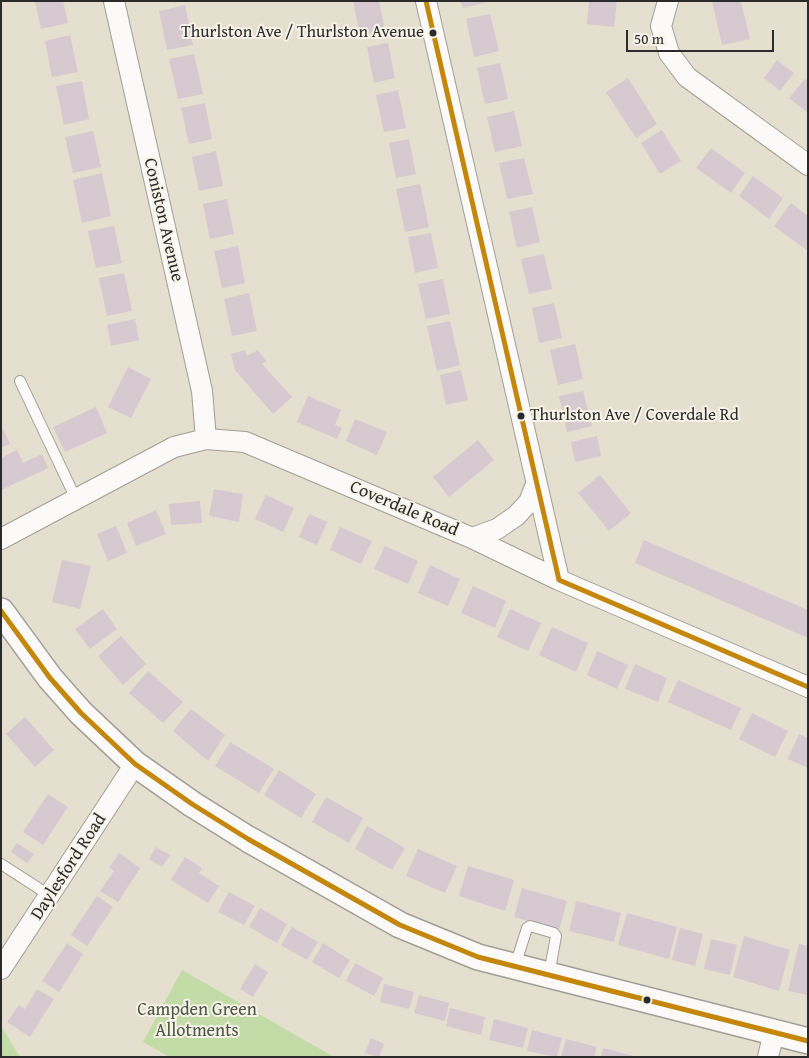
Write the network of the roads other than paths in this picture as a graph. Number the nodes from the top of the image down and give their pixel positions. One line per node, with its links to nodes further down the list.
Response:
1 (114, 1): 6 (street, Coniston Avenue)
2 (426, 1): 7 (street)
3 (668, 1): 4 (street)
4 (808, 165)
5 (20, 381): 8 (lane)
6 (206, 440): 8 (street, Coverdale Road); 10 (street, Coverdale Road)
7 (536, 484): 10 (street); 11 (street)
8 (76, 499): 9 (street, Coverdale Road)
9 (1, 538)
10 (472, 538): 11 (street, Coverdale Road)
11 (559, 580): 13 (street, Coverdale Road)
12 (1, 611): 14 (street)
13 (808, 686)
14 (135, 764): 16 (street, Daylesford Road); 17 (street)
15 (1, 864): 16 (lane)
16 (49, 895): 18 (street, Daylesford Road)
17 (515, 966): 19 (street); 19 (lane)
18 (1, 969)
19 (549, 975): 20 (street)
20 (774, 1032): 21 (street); 22 (street)
21 (808, 1040)
22 (768, 1057)

